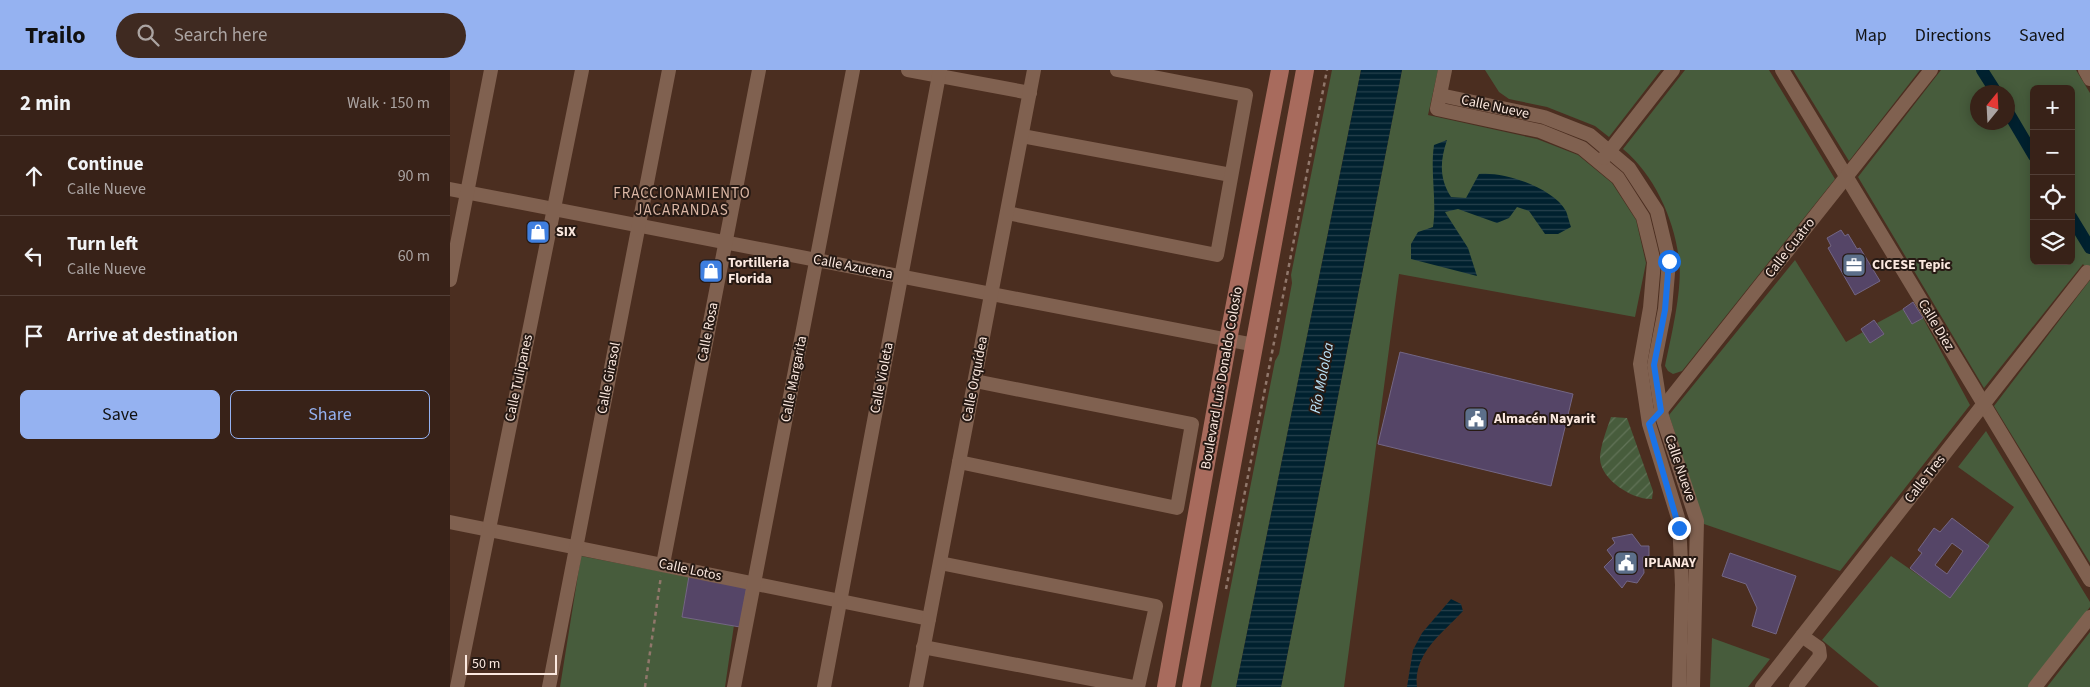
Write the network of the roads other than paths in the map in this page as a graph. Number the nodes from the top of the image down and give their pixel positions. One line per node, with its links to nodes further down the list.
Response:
1 (491, 70): 28 (street)
2 (582, 70): 29 (street, Calle Tulipanes)
3 (669, 70): 31 (street, Calle Girasol)
4 (759, 70): 32 (street, Calle Rosa)
5 (853, 70): 33 (street, Calle Margarita)
6 (908, 70): 17 (street)
7 (1034, 70): 19 (street, Calle Orquídea)
8 (1117, 70): 25 (street)
9 (1280, 70): 38 (main road, Boulevard Luis Donaldo Colosio)
10 (1296, 70): 21 (main road)
11 (1305, 70): 21 (main road, Boulevard Luis Donaldo Colosio)
12 (1445, 70): 20 (street)
13 (1673, 70): 23 (street)
14 (1782, 70): 26 (street, Calle Diez)
15 (1931, 70): 26 (street, Calle Cuatro)
16 (2085, 70): 18 (street)
17 (940, 73): 19 (street); 35 (street, Calle Violeta)
18 (2090, 78)
19 (1030, 93): 22 (street, Calle Orquídea)
20 (1440, 95): 23 (street, Calle Nueve); 24 (street, Calle Nueve)
21 (1293, 135): 39 (main road, Boulevard Luis Donaldo Colosio)
22 (1022, 136): 25 (street); 30 (street, Calle Orquídea)
23 (1609, 151): 24 (street); 42 (street, Calle Nueve)
24 (1600, 163): 43 (street, Calle Nueve)
25 (1231, 174): 30 (street)
26 (1846, 176): 41 (street, Calle Diez); 42 (street, Calle Cuatro)
27 (450, 189): 28 (street, Calle Azucena)
28 (467, 192): 29 (street, Calle Azucena); 36 (street)
29 (554, 209): 31 (street, Calle Azucena); 46 (street, Calle Tulipanes)
30 (1007, 213): 37 (street, Calle Orquídea)
31 (638, 225): 32 (street, Calle Azucena); 47 (street, Calle Girasol)
32 (726, 242): 33 (street, Calle Azucena); 49 (street, Calle Rosa)
33 (816, 260): 35 (street, Calle Azucena); 51 (street, Calle Margarita)
34 (2087, 272): 41 (street, Calle Tres)
35 (902, 277): 37 (street, Calle Azucena); 52 (street, Calle Violeta)
36 (450, 280)
37 (991, 294): 38 (street, Calle Azucena); 40 (street, Calle Orquídea)
38 (1228, 340): 39 (street, Calle Azucena); 64 (main road, Boulevard Luis Donaldo Colosio)
39 (1255, 345): 65 (main road, Boulevard Luis Donaldo Colosio)
40 (975, 381): 44 (street, Calle Orquídea); 44 (street)
41 (1984, 404): 50 (street, Calle Diez); 55 (street, Calle Tres)
42 (1661, 411): 43 (street, Calle Cuatro); 67 (street, Calle Nueve)
43 (1649, 424): 66 (street, Calle Nueve)
44 (959, 462): 48 (street, Calle Orquídea)
45 (450, 522): 46 (street, Calle Lotos)
46 (488, 530): 47 (street, Calle Lotos); 57 (street, Calle Tulipanes)
47 (576, 548): 49 (street, Calle Lotos); 58 (street, Calle Girasol)
48 (940, 563): 54 (street, Calle Orquídea); 63 (street)
49 (663, 564): 51 (street, Calle Lotos)
50 (2090, 580)
51 (754, 583): 52 (street, Calle Lotos); 59 (street, Calle Margarita)
52 (841, 601): 54 (street, Calle Lotos); 60 (street, Calle Violeta)
53 (2090, 617): 70 (street)
54 (929, 618): 56 (street, Calle Orquídea)
55 (1802, 636): 68 (street, Calle Tres); 69 (street)
56 (923, 647): 61 (street, Calle Orquídea); 62 (street)
57 (457, 687)
58 (549, 687)
59 (734, 687)
60 (824, 687)
61 (916, 687)
62 (1133, 687)
63 (1138, 687)
64 (1166, 687)
65 (1191, 687)
66 (1679, 687)
67 (1693, 687)
68 (1762, 687)
69 (1796, 687)
70 (2035, 687)

